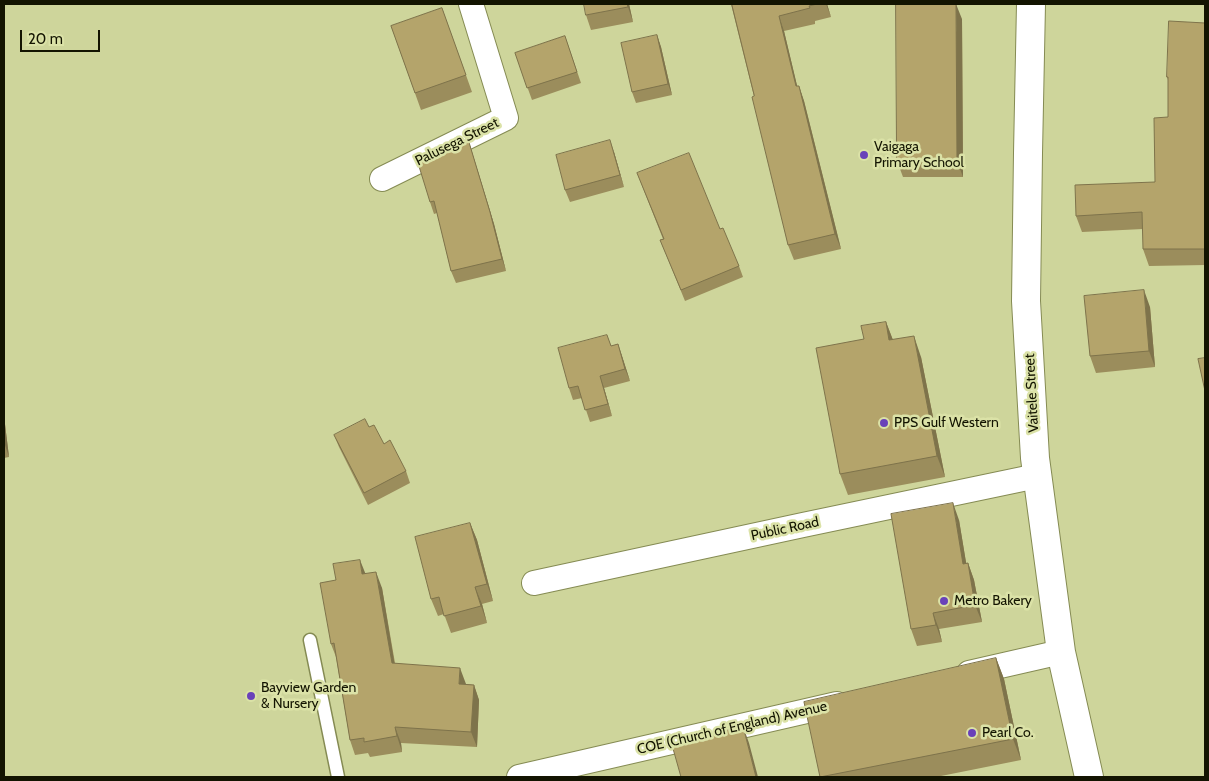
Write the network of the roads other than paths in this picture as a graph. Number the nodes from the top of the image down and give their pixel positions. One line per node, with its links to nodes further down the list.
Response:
1 (471, 4): 3 (street, Palusega Street)
2 (1031, 4): 4 (main road, Vaitele Street)
3 (382, 179)
4 (1037, 476): 5 (street, Public Road); 7 (main road, Vaitele Street)
5 (534, 583)
6 (310, 640): 10 (lane)
7 (1061, 652): 8 (street); 12 (main road, Vaitele Street)
8 (945, 679)
9 (858, 699): 11 (street, COE (Church of England) Avenue)
10 (338, 777)
11 (519, 777)
12 (1089, 777)

